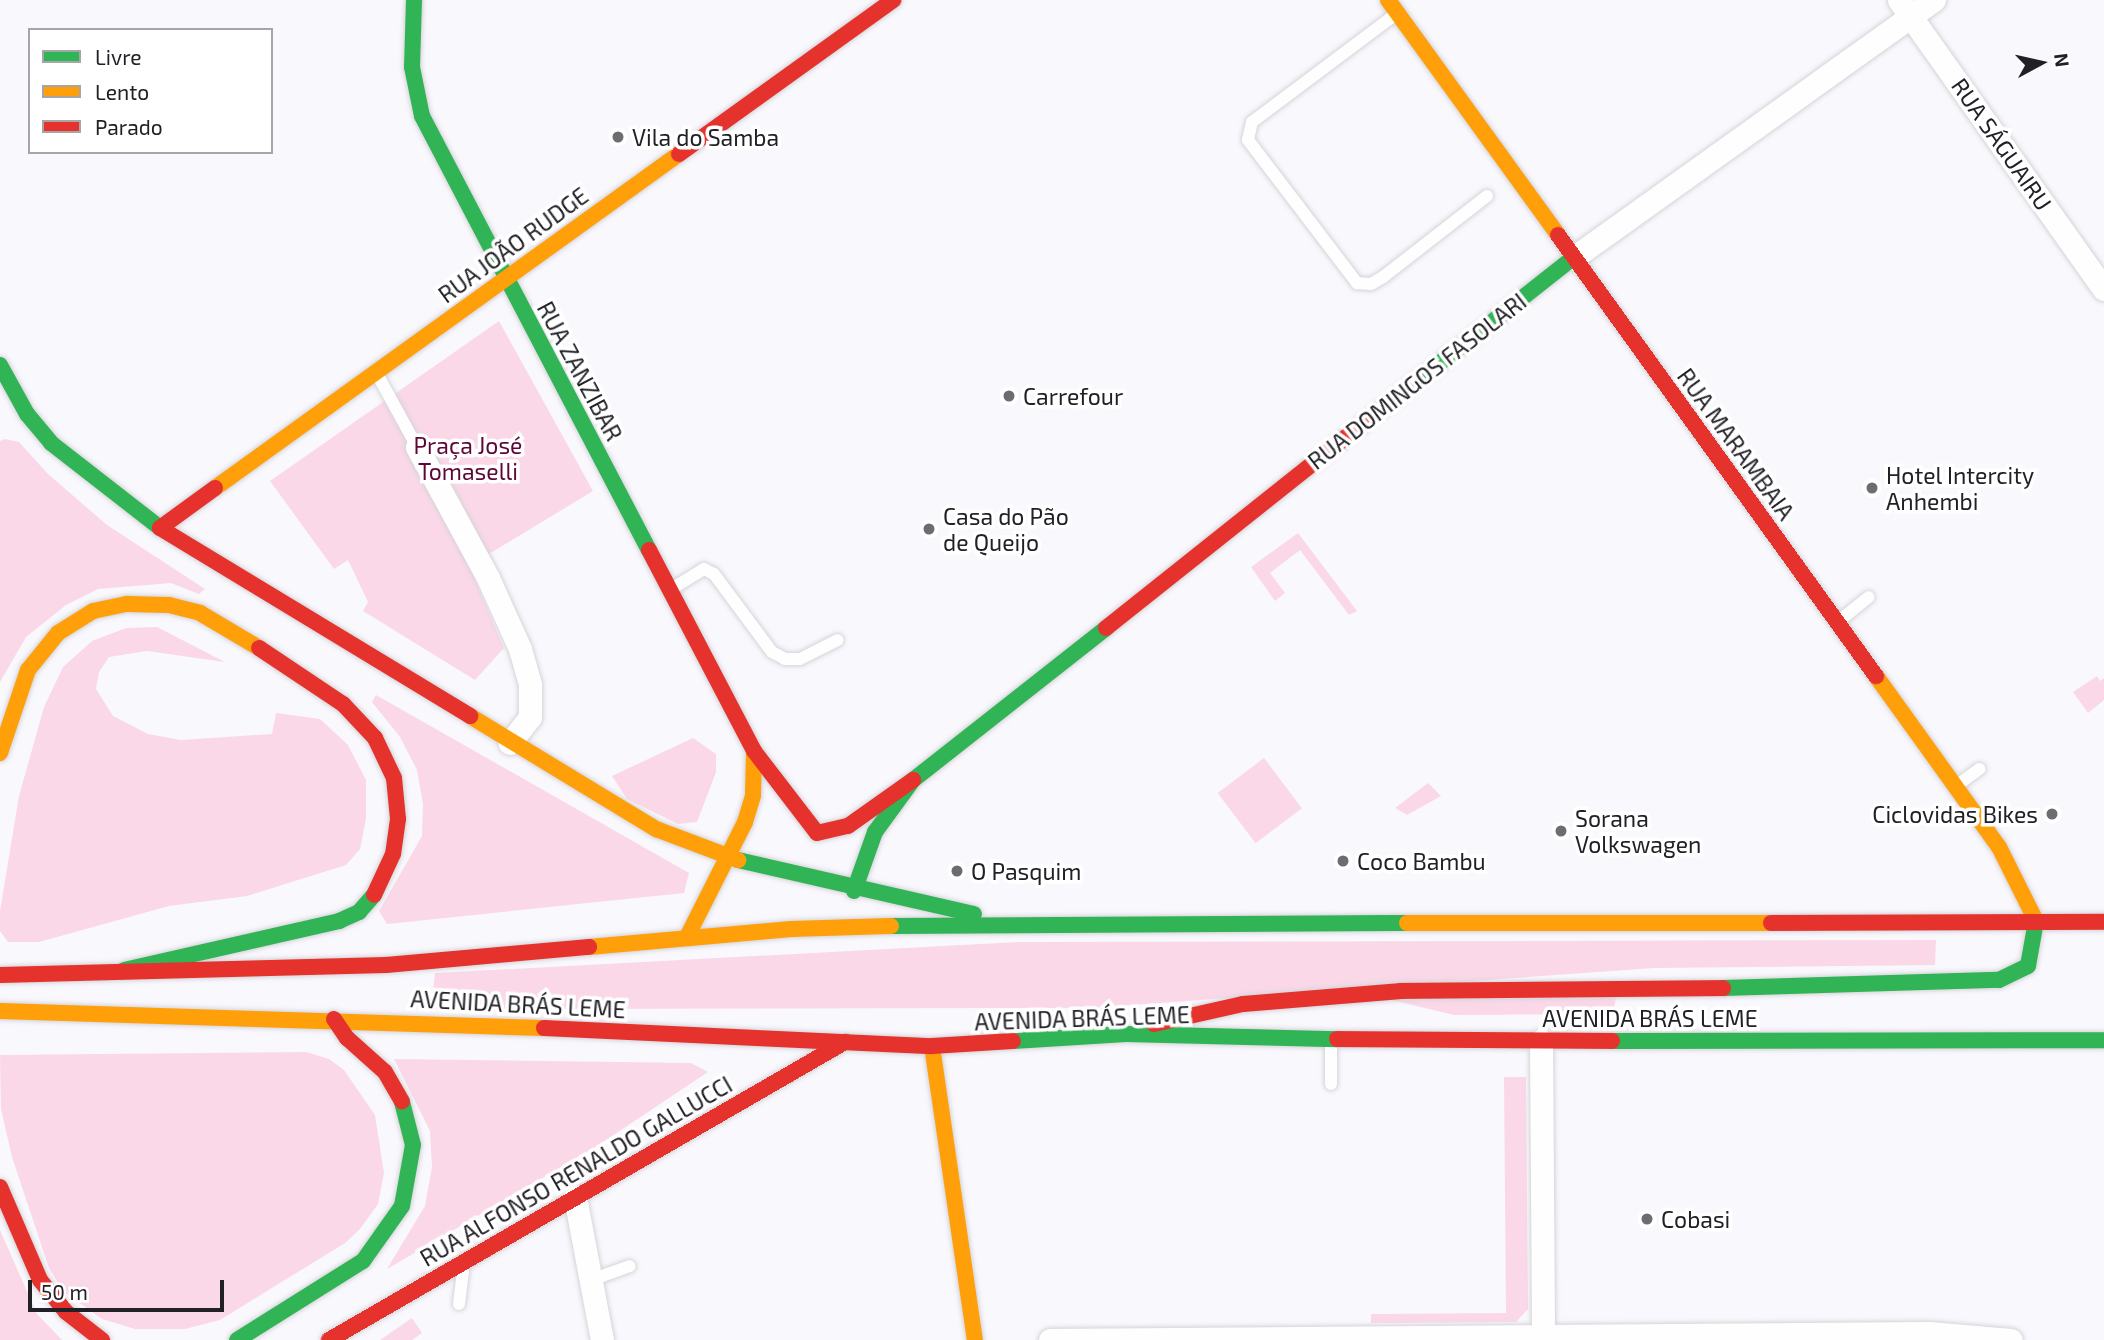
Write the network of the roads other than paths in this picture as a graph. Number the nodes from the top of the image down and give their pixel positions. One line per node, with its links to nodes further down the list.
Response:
1 (414, 0): 10 (main road, RUA ZANZIBAR)
2 (866, 0): 7 (main road)
3 (893, 0): 7 (main road, RUA JOÃO RUDGE)
4 (1934, 0): 6 (street, RUA DOMINGOS FASOLARI)
5 (1392, 6): 8 (lane); 9 (main road, RUA MARAMBAIA)
6 (1905, 8): 9 (street, RUA DOMINGOS FASOLARI); 11 (street, RUA SÁGUAIRU)
7 (865, 20): 10 (main road, RUA JOÃO RUDGE)
8 (1488, 196)
9 (1573, 258): 18 (main road, RUA MARAMBAIA); 24 (main road, RUA DOMINGOS FASOLARI)
10 (506, 279): 13 (main road, RUA JOÃO RUDGE); 16 (main road, RUA ZANZIBAR)
11 (2104, 289)
12 (0, 365): 15 (main road)
13 (376, 372): 14 (lane); 15 (main road, RUA JOÃO RUDGE)
14 (417, 447): 20 (street)
15 (160, 528): 20 (main road)
16 (669, 590): 19 (lane); 21 (main road, RUA ZANZIBAR)
17 (1869, 597): 18 (lane)
18 (1838, 622): 25 (main road, RUA MARAMBAIA)
19 (838, 640)
20 (510, 743): 27 (main road)
21 (754, 751): 26 (main road, RUA ZANZIBAR); 27 (main road)
22 (0, 753): 33 (main road)
23 (1979, 769): 25 (lane)
24 (913, 780): 26 (main road, RUA DOMINGOS FASOLARI); 28 (main road, RUA DOMINGOS FASOLARI)
25 (1955, 786): 29 (main road, RUA MARAMBAIA)
26 (805, 822)
27 (729, 858): 28 (main road); 32 (main road)
28 (854, 891): 31 (main road)
29 (2036, 922): 30 (main road, AVENIDA BRÁS LEME); 31 (main road, AVENIDA BRÁS LEME); 37 (main road)
30 (2104, 922)
31 (1032, 923): 32 (main road, AVENIDA BRÁS LEME)
32 (687, 937): 33 (main road, AVENIDA BRÁS LEME)
33 (115, 970): 34 (main road)
34 (0, 975)
35 (0, 1011): 36 (main road, AVENIDA BRÁS LEME)
36 (334, 1019): 41 (main road, AVENIDA BRÁS LEME); 53 (main road)
37 (1126, 1034): 38 (main road, AVENIDA BRÁS LEME); 42 (main road, AVENIDA BRÁS LEME)
38 (1331, 1039): 40 (main road, AVENIDA BRÁS LEME); 43 (lane)
39 (2104, 1040): 40 (main road, AVENIDA BRÁS LEME)
40 (1541, 1041): 50 (street)
41 (845, 1042): 42 (main road, AVENIDA BRÁS LEME); 45 (main road, RUA ALFONSO RENALDO GALLUCCI)
42 (932, 1046): 56 (main road)
43 (1331, 1084)
44 (0, 1187): 52 (main road)
45 (575, 1197): 46 (main road, RUA ALFONSO RENALDO GALLUCCI); 48 (street)
46 (465, 1261): 49 (lane); 54 (main road, RUA ALFONSO RENALDO GALLUCCI)
47 (630, 1266): 48 (lane)
48 (591, 1280): 55 (street)
49 (459, 1304)
50 (1543, 1338): 51 (street); 58 (street)
51 (1357, 1339): 57 (street)
52 (102, 1340)
53 (237, 1340)
54 (329, 1340)
55 (602, 1340)
56 (975, 1340)
57 (1050, 1340)
58 (2011, 1340)

